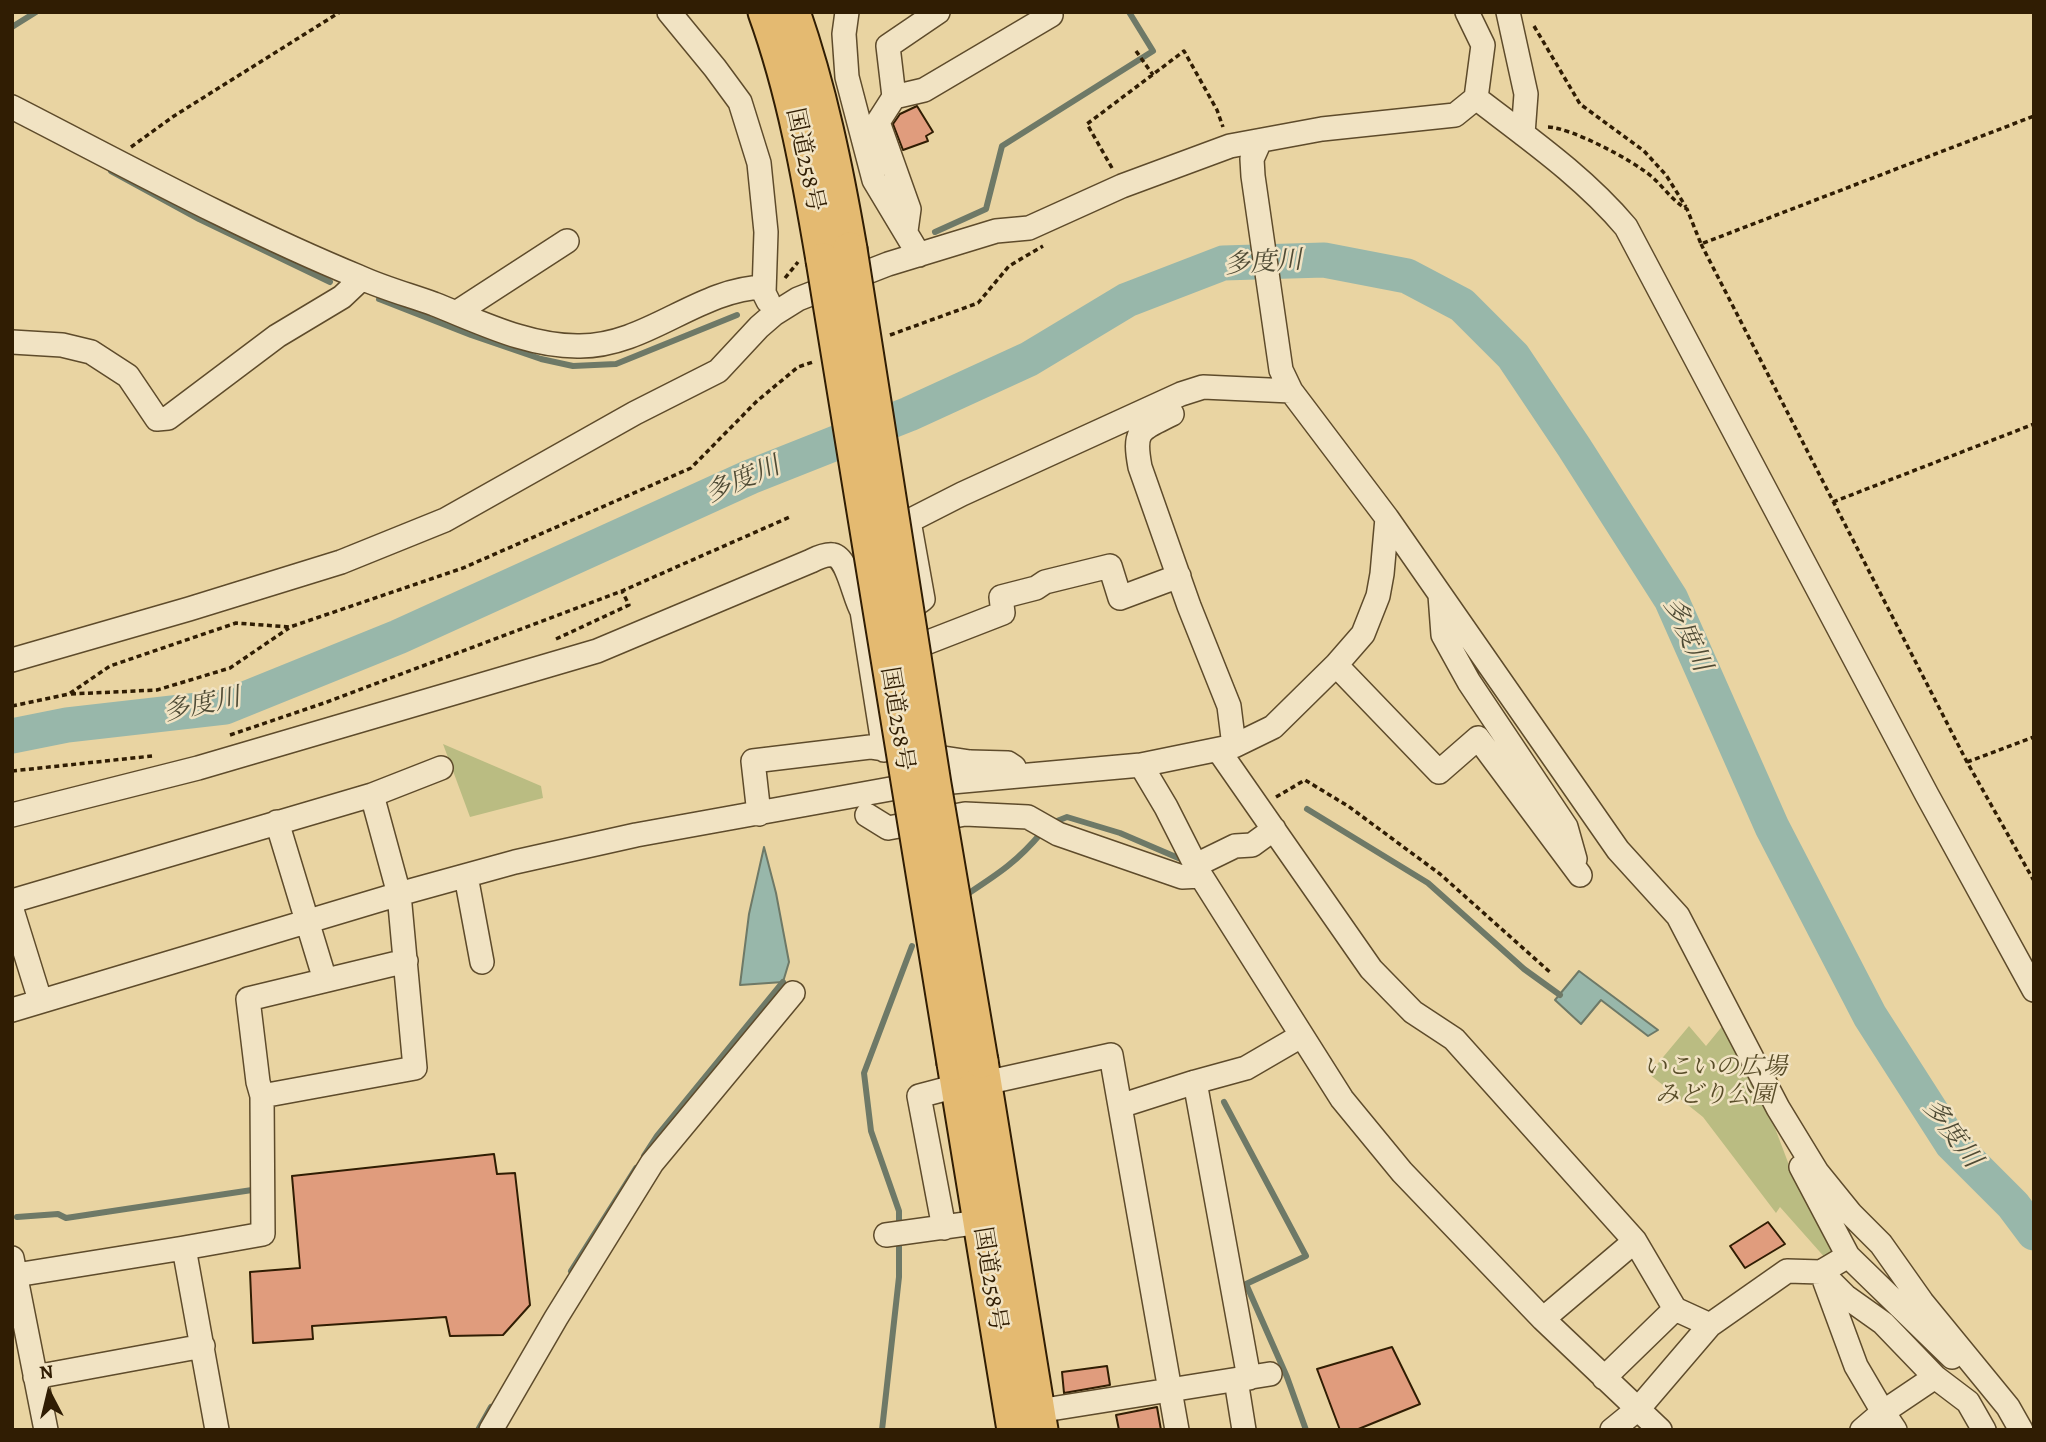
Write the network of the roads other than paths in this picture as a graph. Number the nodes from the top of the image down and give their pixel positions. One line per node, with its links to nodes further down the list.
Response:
1 (669, 12): 19 (street)
2 (765, 12): 16 (highway, 国道258号)
3 (793, 12): 16 (highway, 国道258号)
4 (847, 12): 14 (street)
5 (938, 12): 9 (street)
6 (1049, 12): 9 (street)
7 (1467, 12): 10 (street)
8 (1508, 12): 12 (street)
9 (894, 97): 14 (street)
10 (1476, 98): 12 (street); 13 (street)
11 (17, 116): 18 (street)
12 (1523, 134): 53 (street)
13 (1260, 141): 17 (street); 23 (street)
14 (906, 231): 17 (street)
15 (567, 241): 20 (street)
16 (837, 255): 37 (highway, 国道258号, bridge)
17 (919, 255): 21 (street)
18 (361, 279): 20 (street); 22 (street)
19 (764, 287): 20 (street); 21 (street)
20 (456, 313)
21 (774, 314): 29 (street)
22 (12, 342)
23 (1286, 381): 24 (street); 25 (street)
24 (1203, 387): 26 (street); 28 (street)
25 (1387, 518): 27 (street); 31 (street)
26 (1179, 576): 30 (street); 32 (street)
27 (1440, 595): 31 (street); 62 (street)
28 (862, 611): 30 (street); 40 (street)
29 (12, 660)
30 (870, 664): 33 (street)
31 (1336, 666): 32 (street)
32 (1227, 749): 34 (street); 43 (street)
33 (884, 750): 36 (street); 39 (street)
34 (1141, 765): 36 (street); 44 (street)
35 (441, 768): 38 (street)
36 (1025, 775): 37 (street)
37 (920, 785): 39 (street); 58 (highway, 国道258号, bridge)
38 (372, 794): 42 (street); 46 (street)
39 (759, 814): 45 (street)
40 (12, 815)
41 (867, 815): 44 (street)
42 (277, 822): 47 (street); 49 (street)
43 (1274, 829): 44 (street); 66 (street)
44 (1198, 870): 57 (street)
45 (466, 876): 46 (street); 51 (street)
46 (399, 894): 49 (street); 50 (street)
47 (12, 901)
48 (12, 910): 55 (street)
49 (307, 921): 52 (street); 55 (street)
50 (406, 961): 52 (street); 60 (street)
51 (482, 962)
52 (325, 980): 60 (street)
53 (2034, 990)
54 (793, 993): 86 (street)
55 (40, 1000): 56 (street)
56 (12, 1010)
57 (1301, 1036): 59 (street); 72 (street)
58 (969, 1073): 61 (street); 63 (highway, 国道258号); 64 (street); 83 (highway, 国道258号)
59 (1195, 1082): 61 (street); 77 (street)
60 (262, 1096): 67 (street)
61 (1120, 1105): 80 (street)
62 (1784, 1118): 68 (street); 75 (street)
63 (980, 1222): 64 (street); 83 (highway, 国道258号)
64 (944, 1228): 65 (street)
65 (886, 1235)
66 (1635, 1241): 71 (street); 72 (street)
67 (184, 1248): 69 (street); 74 (street)
68 (1848, 1256): 70 (street); 75 (street)
69 (14, 1266): 76 (street)
70 (1821, 1272): 73 (street); 78 (street); 82 (street)
71 (1675, 1309): 73 (street); 79 (street)
72 (1543, 1319): 79 (street)
73 (1710, 1325): 81 (street)
74 (203, 1346): 76 (street); 85 (street)
75 (1975, 1364): 93 (street)
76 (35, 1377): 84 (street)
77 (1252, 1377): 80 (street); 88 (street)
78 (1936, 1377): 82 (street); 92 (street)
79 (1604, 1378): 81 (street)
80 (1171, 1388): 83 (street); 87 (street)
81 (1639, 1408): 89 (street); 90 (street)
82 (1889, 1421): 91 (street)
83 (1031, 1423)
84 (46, 1430)
85 (217, 1430)
86 (491, 1430)
87 (1177, 1430)
88 (1244, 1430)
89 (1612, 1430)
90 (1660, 1430)
91 (1862, 1430)
92 (1984, 1430)
93 (2021, 1430)

